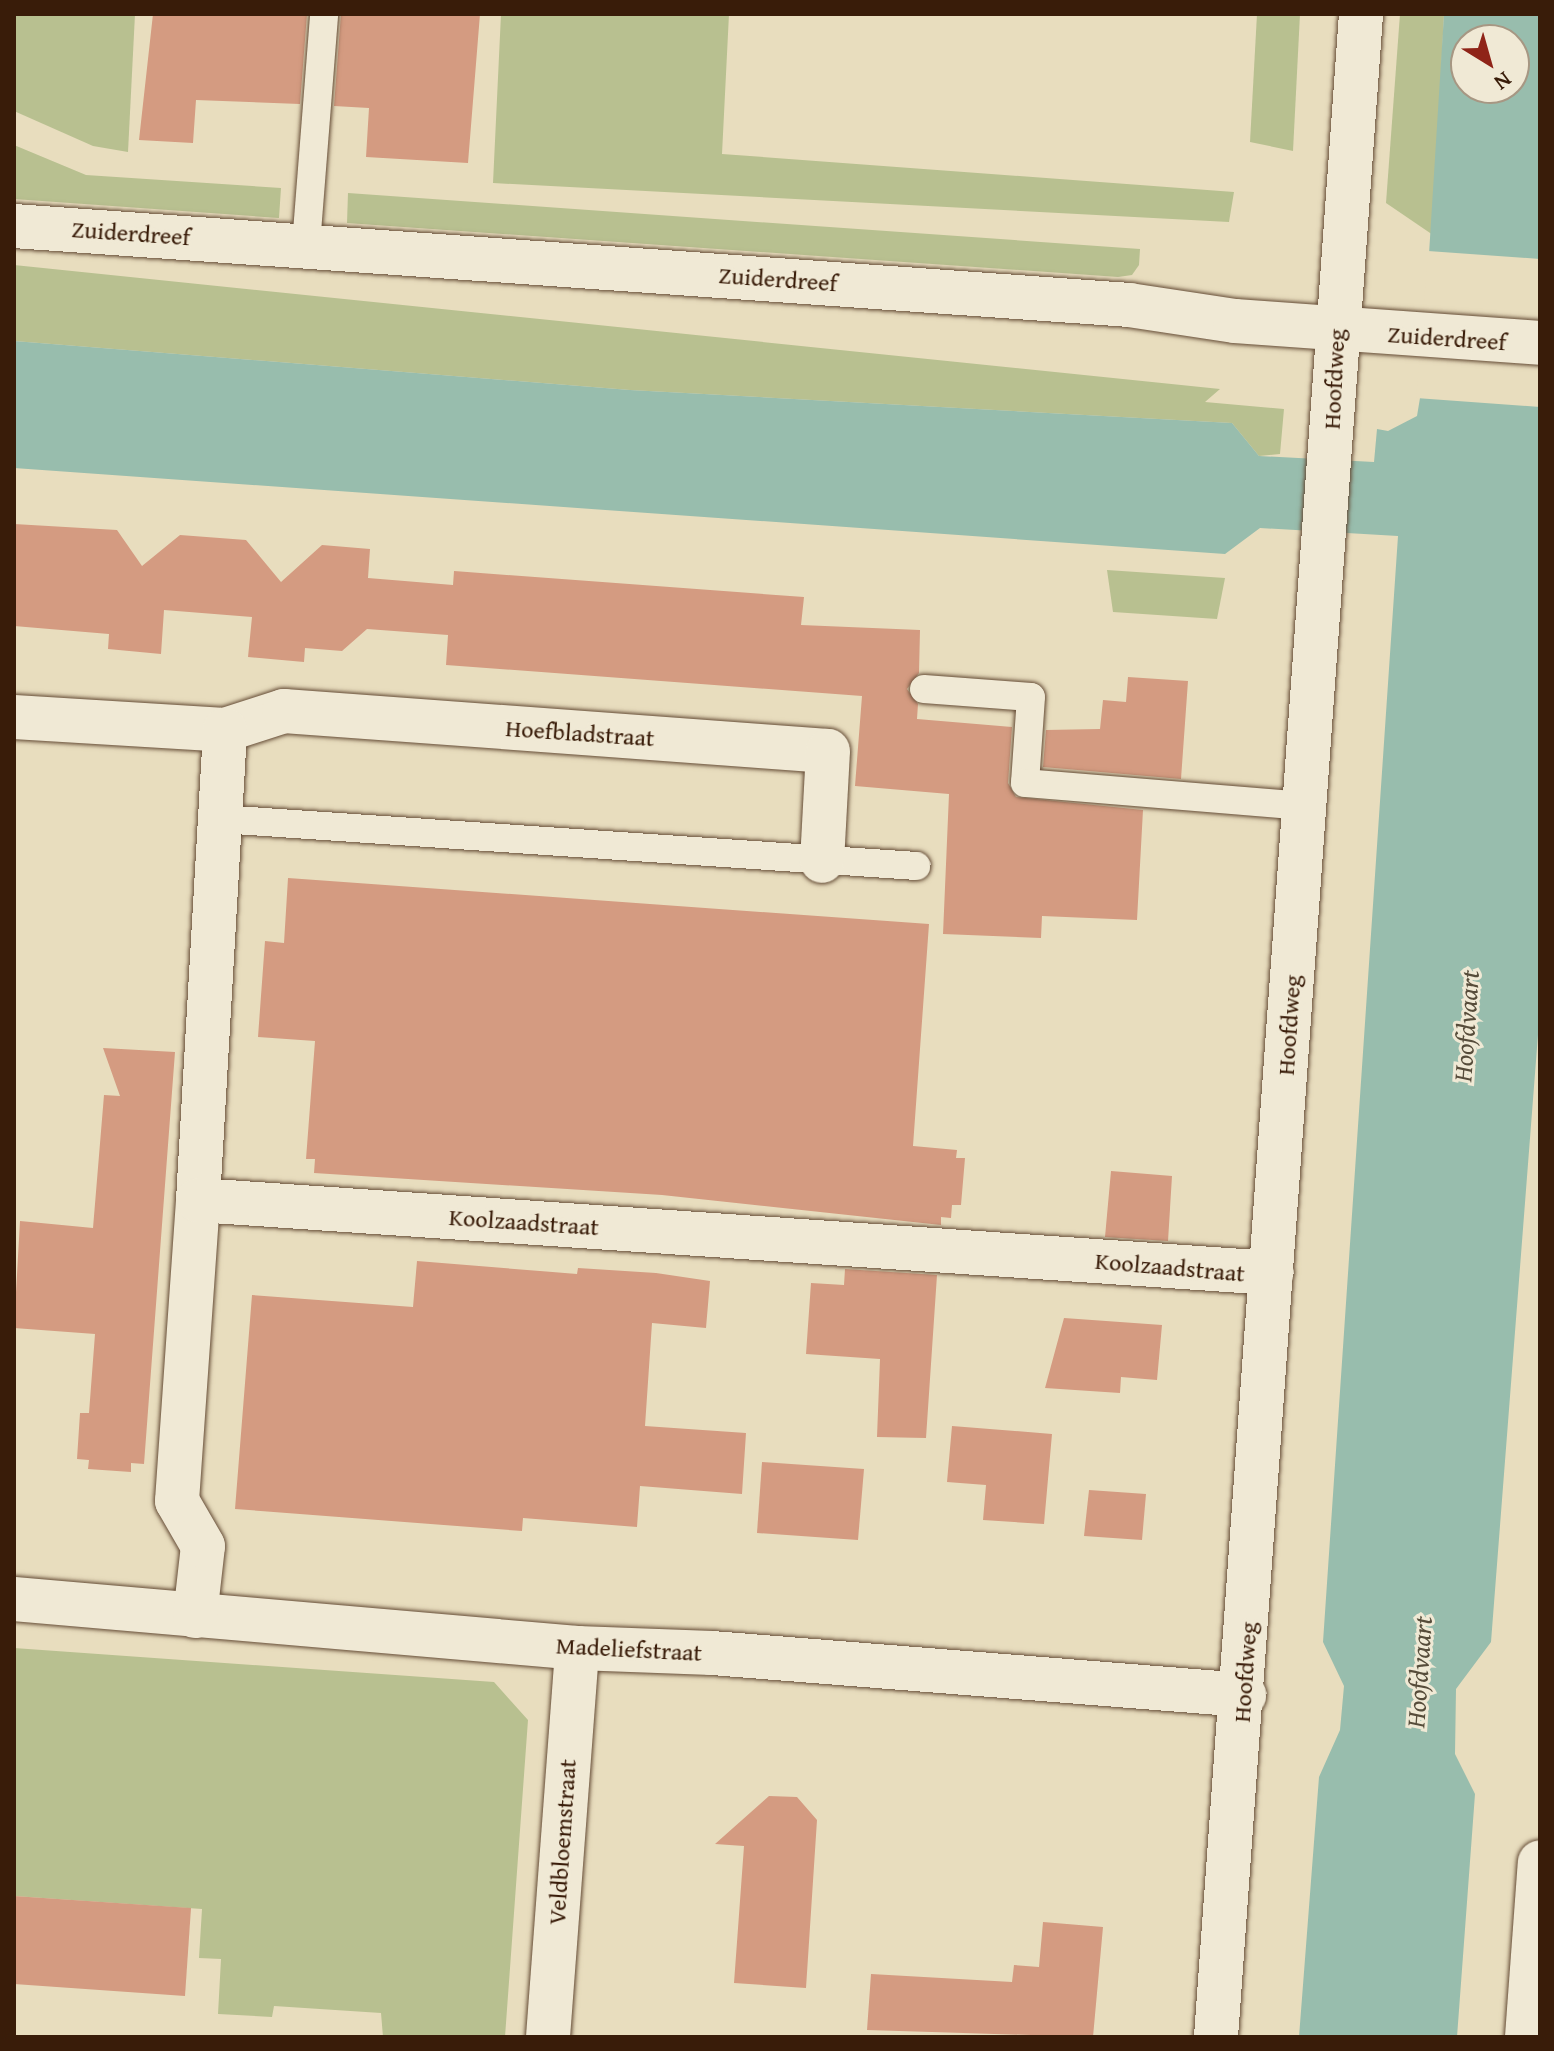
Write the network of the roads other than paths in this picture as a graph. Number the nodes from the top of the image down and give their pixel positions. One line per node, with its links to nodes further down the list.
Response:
1 (324, 14): 4 (lane)
2 (1361, 14): 5 (street, Hoofdweg)
3 (14, 226): 4 (street, Zuiderdreef)
4 (306, 245): 5 (street, Zuiderdreef)
5 (1337, 330): 6 (street, Zuiderdreef); 10 (street, Hoofdweg)
6 (1540, 343)
7 (924, 689): 10 (lane)
8 (14, 717): 9 (street, Hoefbladstraat)
9 (225, 730): 11 (street); 12 (street, Hoefbladstraat)
10 (1303, 806): 15 (street, Hoofdweg)
11 (220, 819): 12 (lane); 14 (street)
12 (822, 861): 13 (lane)
13 (916, 866)
14 (198, 1200): 15 (street, Koolzaadstraat); 17 (street)
15 (1272, 1273): 19 (street, Hoofdweg)
16 (14, 1599): 17 (street, Madeliefstraat)
17 (195, 1616): 18 (street, Madeliefstraat)
18 (577, 1648): 19 (street, Madeliefstraat); 22 (street, Veldbloemstraat)
19 (1244, 1695): 23 (street, Hoofdweg)
20 (1540, 1862): 21 (street)
21 (1538, 1915): 24 (street)
22 (548, 2037)
23 (1216, 2037)
24 (1527, 2037)

